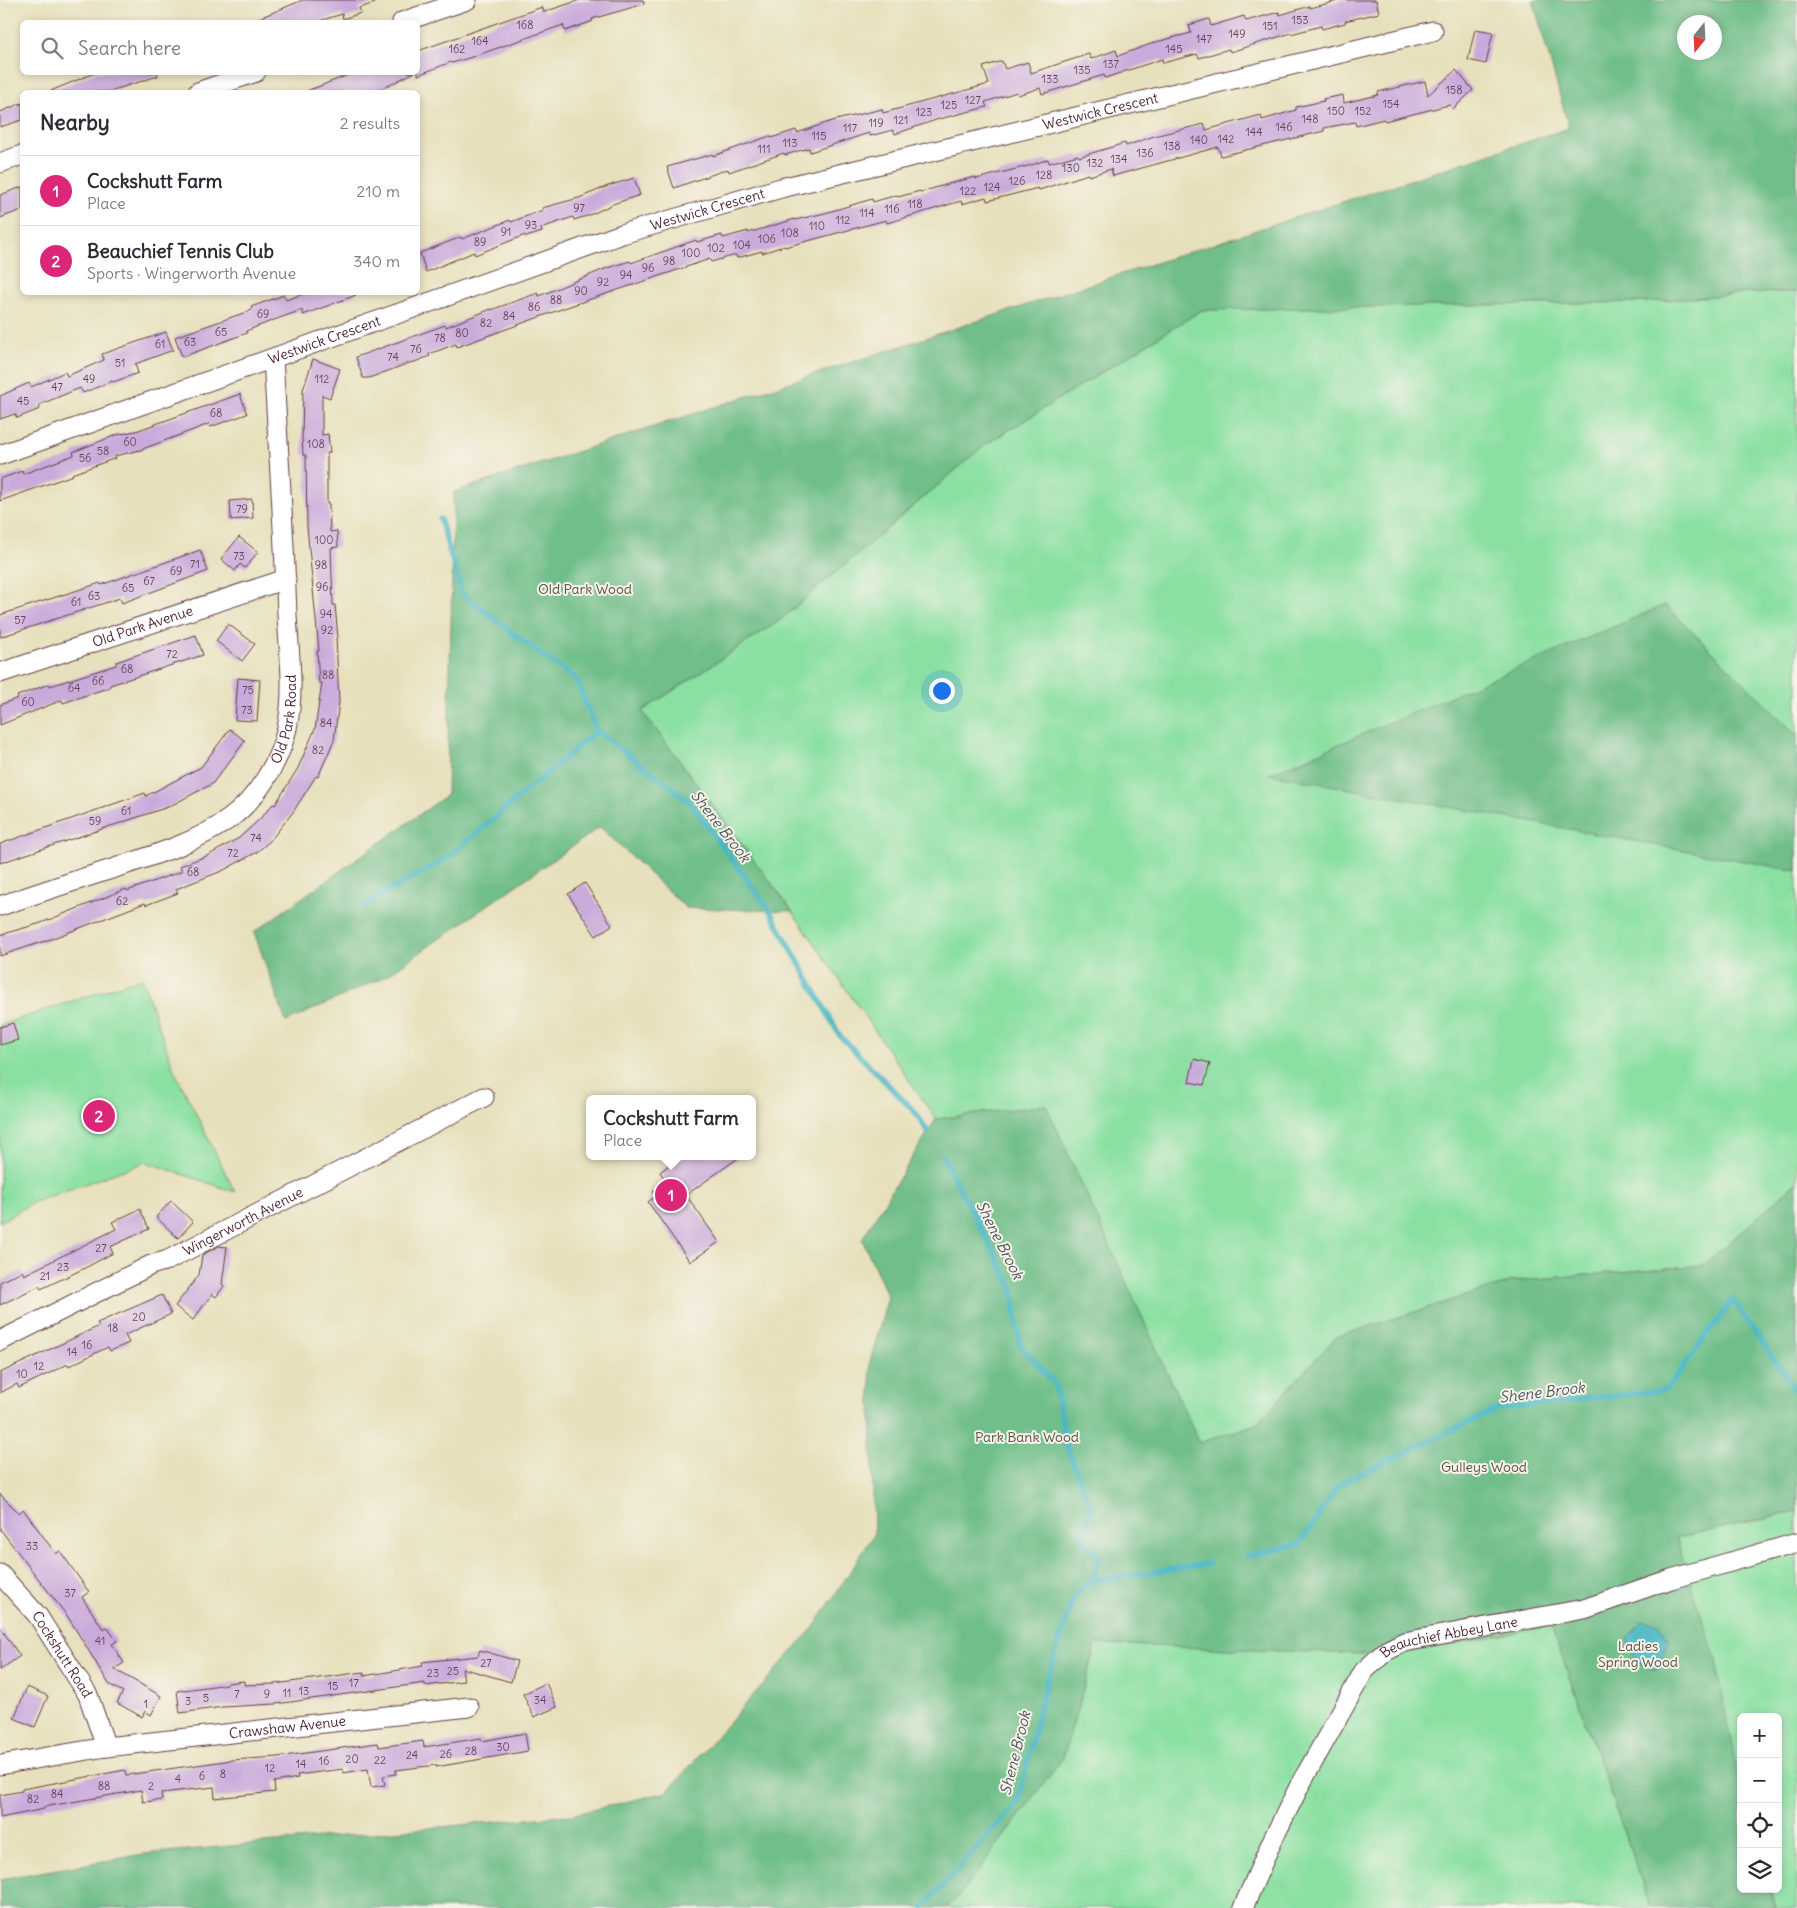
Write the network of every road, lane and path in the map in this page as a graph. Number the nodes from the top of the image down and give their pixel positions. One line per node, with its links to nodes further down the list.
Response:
1 (467, 0): 2 (street)
2 (408, 20)
3 (1433, 31): 8 (street, Westwick Crescent)
4 (247, 75): 5 (street)
5 (204, 90)
6 (20, 156): 7 (street)
7 (0, 163)
8 (272, 358): 9 (street, Westwick Crescent); 10 (street, Old Park Road)
9 (0, 455)
10 (286, 579): 11 (street, Old Park Avenue); 12 (street, Old Park Road)
11 (0, 673)
12 (0, 906)
13 (484, 1097): 14 (street, Wingerworth Avenue)
14 (0, 1341)
15 (1797, 1543): 20 (street, Beauchief Abbey Lane)
16 (0, 1574): 18 (street, Cockshutt Road)
17 (469, 1707): 18 (street, Crawshaw Avenue)
18 (106, 1747): 19 (street, Crawshaw Avenue)
19 (0, 1765)
20 (1243, 1908)

